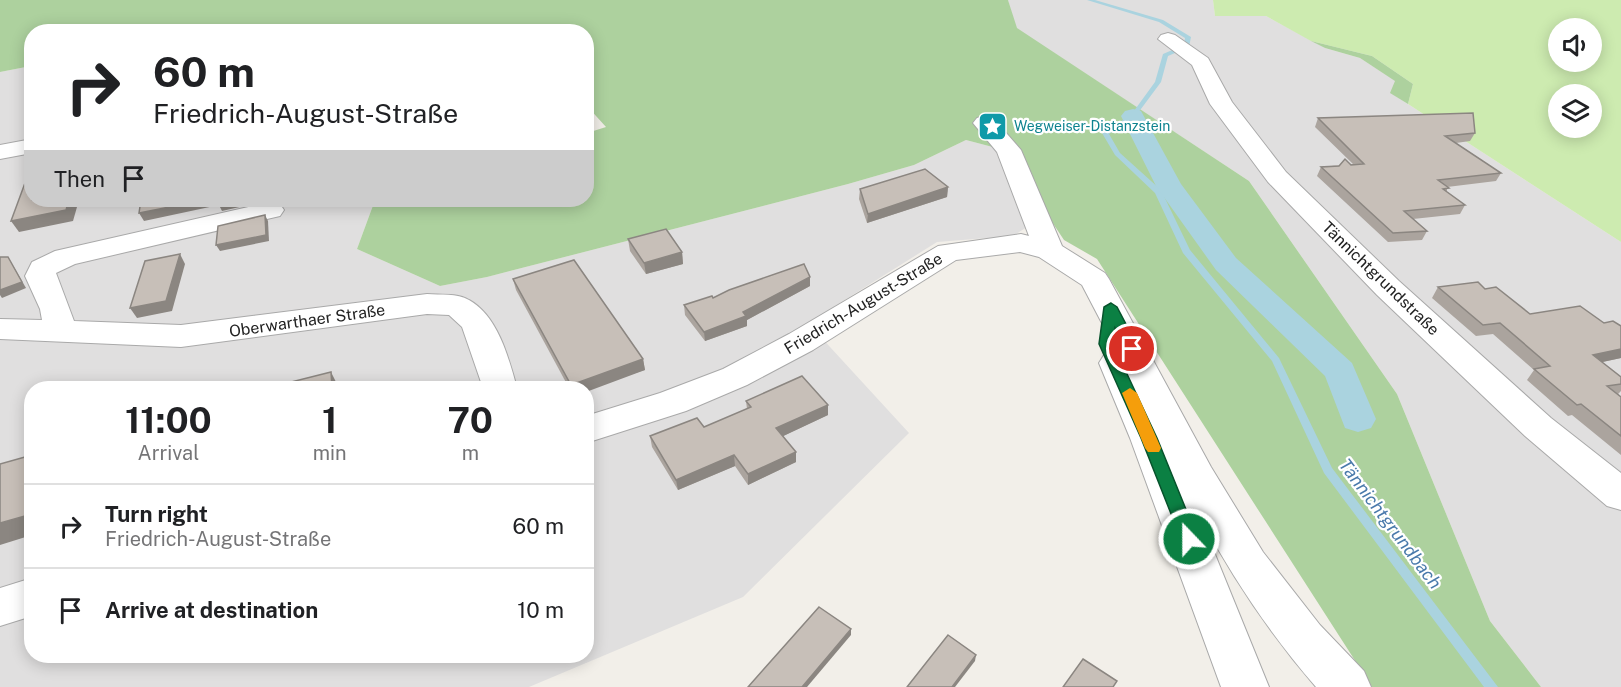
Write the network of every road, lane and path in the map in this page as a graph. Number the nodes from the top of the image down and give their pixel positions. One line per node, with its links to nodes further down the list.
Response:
1 (1179, 45): 12 (street, Tännichtgrundstraße)
2 (985, 123): 6 (street)
3 (24, 148): 4 (street)
4 (0, 152)
5 (270, 210): 9 (street)
6 (1048, 251): 7 (street, Friedrich-August-Straße); 11 (street, Friedrich-August-Straße)
7 (1111, 307): 15 (street); 16 (street, Friedrich-August-Straße)
8 (0, 329): 9 (street, Oberwarthaer Straße)
9 (60, 331): 10 (street, Oberwarthaer Straße)
10 (498, 381)
11 (594, 427)
12 (1621, 495)
13 (24, 600): 14 (street)
14 (0, 607)
15 (1245, 687)
16 (1347, 687)

